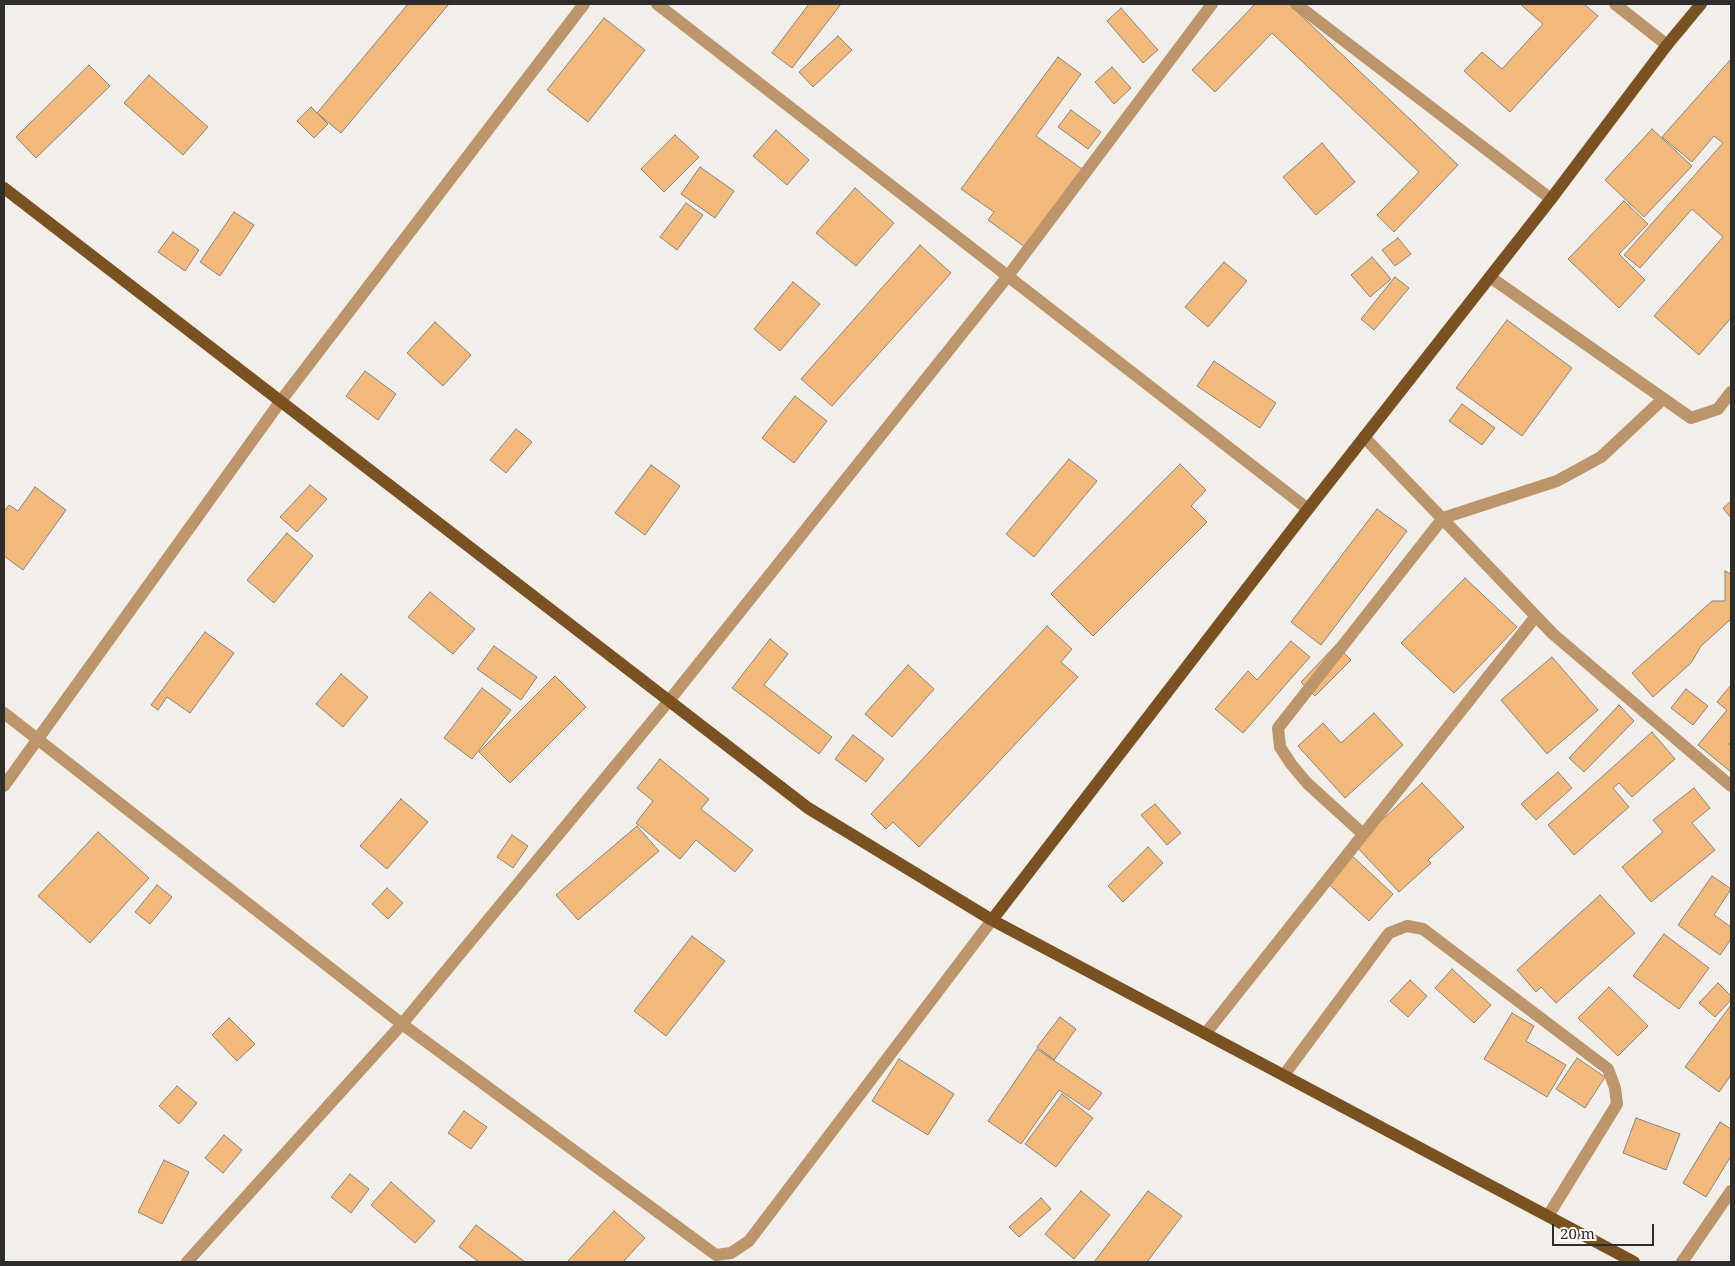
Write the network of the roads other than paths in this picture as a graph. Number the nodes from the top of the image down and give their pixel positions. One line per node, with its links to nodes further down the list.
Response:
1 (584, 4): 14 (street)
2 (657, 4): 10 (street)
3 (1212, 4): 10 (street)
4 (1296, 4): 9 (street)
5 (1615, 4): 7 (street)
6 (1701, 4): 7 (main road)
7 (1667, 45): 9 (main road)
8 (4, 188): 14 (main road)
9 (1551, 199): 11 (main road)
10 (1008, 276): 16 (street); 19 (street)
11 (1490, 277): 13 (street); 15 (main road)
12 (1731, 392): 13 (street)
13 (1663, 399): 17 (street)
14 (280, 402): 19 (main road); 21 (street)
15 (1364, 437): 16 (main road); 17 (street)
16 (1308, 508): 25 (main road)
17 (1443, 518): 18 (street); 24 (street)
18 (1536, 616): 23 (street); 24 (street)
19 (668, 702): 25 (main road); 26 (street)
20 (4, 712): 21 (street)
21 (37, 740): 22 (street); 26 (street)
22 (4, 786)
23 (1731, 786)
24 (1363, 834): 27 (street)
25 (992, 920): 26 (street); 27 (main road)
26 (402, 1024): 31 (street)
27 (1206, 1033): 28 (main road)
28 (1284, 1075): 30 (main road); 30 (street)
29 (1731, 1191): 33 (street)
30 (1548, 1216): 32 (main road)
31 (187, 1262)
32 (1634, 1262)
33 (1682, 1262)

